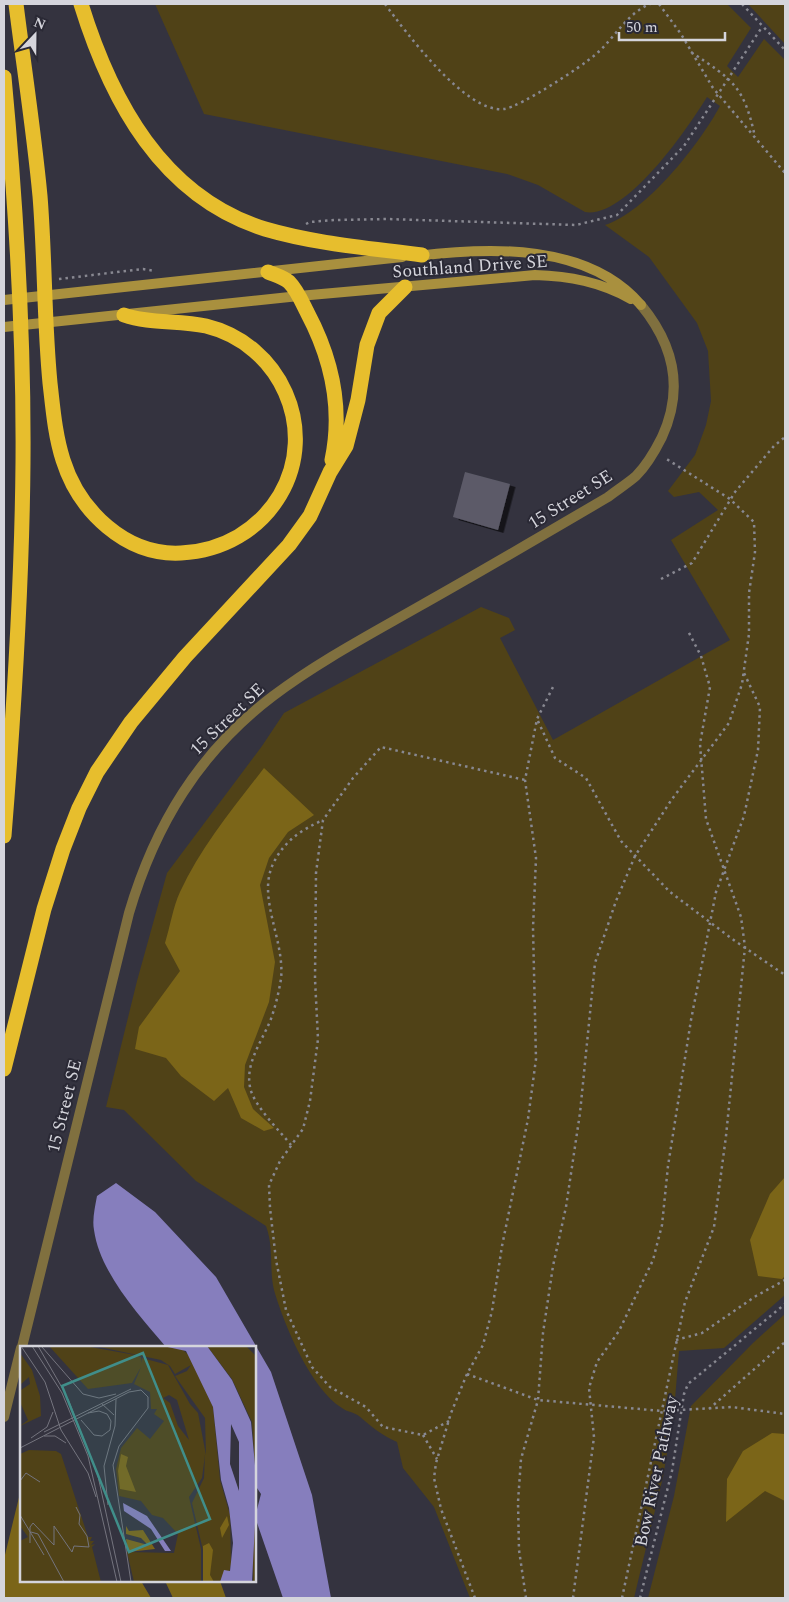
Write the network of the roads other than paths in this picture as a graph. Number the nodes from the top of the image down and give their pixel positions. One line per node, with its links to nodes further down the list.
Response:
1 (16, 4): 10 (highway)
2 (82, 4): 4 (highway)
3 (4, 77): 13 (highway)
4 (422, 255): 5 (main road, Southland Drive SE); 9 (main road, Southland Drive SE)
5 (268, 272): 7 (highway); 8 (main road, Southland Drive SE)
6 (405, 287): 7 (main road, Southland Drive SE); 9 (main road, Southland Drive SE); 12 (highway)
7 (299, 296): 10 (main road, Southland Drive SE); 12 (highway)
8 (4, 300)
9 (641, 305): 15 (street, 15 Street SE)
10 (124, 315): 11 (main road, Southland Drive SE)
11 (4, 326)
12 (330, 472): 14 (highway)
13 (4, 836)
14 (4, 1068)
15 (22, 1346)
16 (20, 1352): 17 (street, 15 Street SE)
17 (4, 1417)

